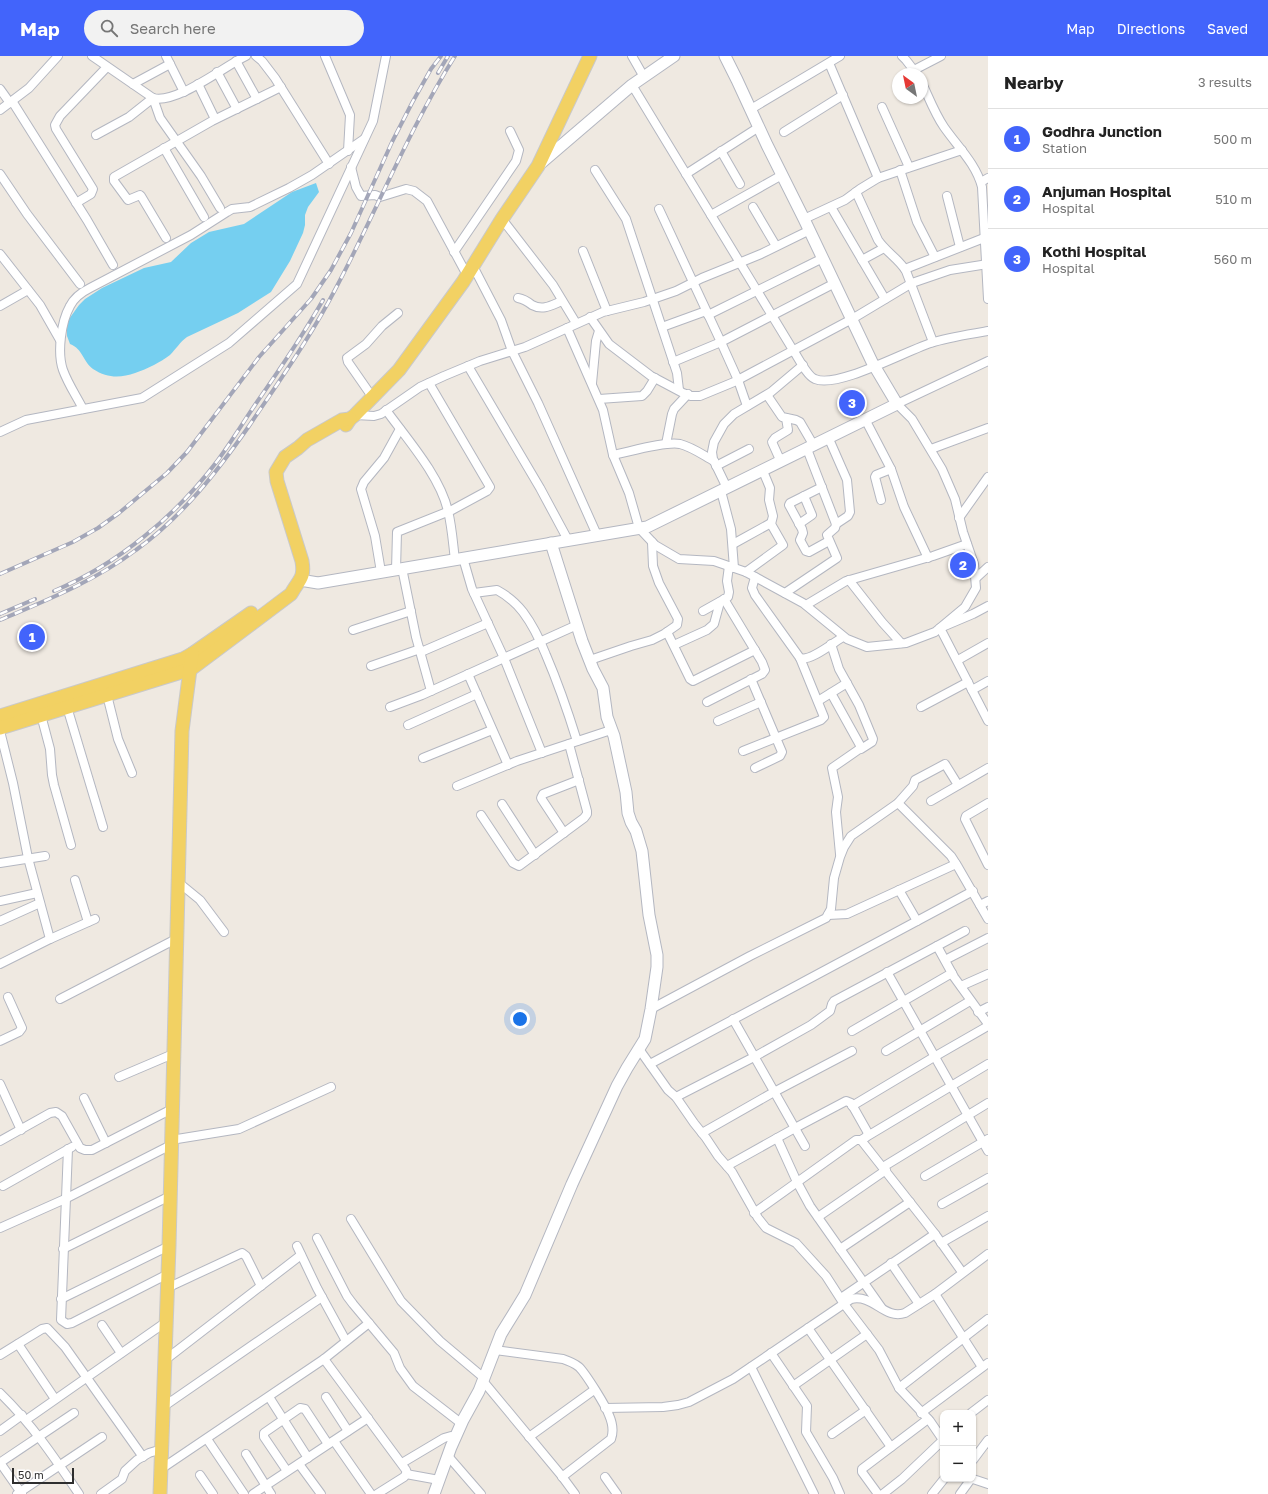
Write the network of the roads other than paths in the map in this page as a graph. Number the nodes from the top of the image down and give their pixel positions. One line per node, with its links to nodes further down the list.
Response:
1 (58, 56): 33 (street)
2 (92, 56): 18 (street)
3 (166, 56): 17 (street)
4 (246, 56): 15 (street)
5 (256, 56): 26 (street)
6 (326, 56): 47 (street)
7 (386, 56): 43 (street)
8 (590, 56): 50 (main road)
9 (632, 56): 22 (street)
10 (674, 56): 22 (street)
11 (725, 56): 37 (street)
12 (840, 56): 16 (street)
13 (902, 56): 19 (street)
14 (941, 56): 20 (street)
15 (236, 61): 21 (street); 32 (street)
16 (829, 63): 30 (street); 37 (street)
17 (170, 64): 23 (street); 28 (street)
18 (108, 67): 23 (street); 63 (street)
19 (912, 68)
20 (922, 68)
21 (218, 72): 24 (street); 35 (street)
22 (644, 77): 25 (street)
23 (133, 84): 31 (street)
24 (198, 84): 28 (street); 38 (street)
25 (632, 85): 50 (street); 56 (street)
26 (281, 87): 32 (street); 49 (street)
27 (0, 89): 33 (street)
28 (184, 92): 31 (street)
29 (928, 95): 46 (street)
30 (843, 96): 41 (street); 58 (street)
31 (153, 98): 42 (street); 44 (street)
32 (257, 99): 35 (street)
33 (11, 102): 36 (street); 63 (street)
34 (882, 107): 52 (street)
35 (237, 108): 38 (street)
36 (0, 110)
37 (751, 110): 39 (street)
38 (215, 119): 44 (street)
39 (759, 127): 48 (street); 57 (street)
40 (510, 131): 80 (street)
41 (784, 132)
42 (96, 135)
43 (364, 139): 47 (street); 51 (street)
44 (176, 141): 45 (street); 66 (street)
45 (164, 148): 69 (street); 74 (street)
46 (962, 150): 52 (street); 59 (street)
47 (348, 151): 49 (street)
48 (721, 151): 56 (street); 60 (street)
49 (329, 164): 113 (street)
50 (538, 166): 70 (main road)
51 (352, 167): 80 (street); 134 (street)
52 (909, 168): 54 (street)
53 (595, 170): 97 (street)
54 (900, 170): 58 (street); 82 (street)
55 (0, 174): 93 (street)
56 (686, 174): 68 (street)
57 (782, 175): 68 (street); 71 (street)
58 (878, 178): 61 (street)
59 (984, 180): 72 (street)
60 (740, 184)
61 (856, 192): 65 (street); 78 (street)
62 (947, 196): 77 (street)
63 (76, 203): 87 (street)
64 (753, 207): 76 (street)
65 (831, 207): 71 (street); 84 (street)
66 (220, 208)
67 (659, 209): 90 (street)
68 (711, 215): 85 (street)
69 (204, 217)
70 (502, 219): 89 (main road); 100 (street)
71 (804, 219): 73 (street)
72 (986, 221): 75 (street)
73 (810, 230): 76 (street); 83 (street)
74 (166, 238)
75 (984, 238): 77 (street); 86 (street)
76 (776, 246): 85 (street)
77 (960, 247): 82 (street)
78 (884, 248): 84 (street); 88 (street)
79 (583, 251): 102 (street)
80 (454, 252): 89 (street)
81 (0, 254): 94 (street)
82 (935, 257): 88 (street)
83 (823, 258): 91 (street); 95 (street)
84 (862, 260): 98 (street)
85 (740, 262): 90 (street); 95 (street)
86 (987, 264): 92 (street); 99 (street)
87 (113, 265)
88 (905, 269): 92 (street)
89 (470, 271): 117 (street); 130 (main road)
90 (693, 282): 97 (street); 104 (street)
91 (835, 283): 105 (street); 107 (street)
92 (912, 283): 98 (street); 115 (street)
93 (80, 284)
94 (28, 290): 101 (street); 113 (street)
95 (758, 291): 104 (street); 105 (street)
96 (518, 298): 100 (street)
97 (652, 299): 102 (street); 109 (street)
98 (885, 299): 107 (street)
99 (988, 299)
100 (562, 301): 108 (street)
101 (0, 306)
102 (607, 311): 106 (street)
103 (398, 313): 130 (street)
104 (707, 313): 109 (street); 114 (street)
105 (772, 316): 114 (street); 116 (street)
106 (590, 317): 108 (street); 112 (street)
107 (852, 319): 116 (street); 122 (street)
108 (576, 324): 110 (street)
109 (662, 327): 119 (street)
110 (567, 328): 117 (street); 126 (street)
111 (988, 330): 115 (street)
112 (599, 331): 123 (street); 126 (street)
113 (60, 340): 134 (street)
114 (721, 342): 119 (street); 124 (street)
115 (933, 342): 122 (street)
116 (793, 350): 120 (street); 124 (street)
117 (512, 351): 121 (street); 163 (street)
118 (988, 361): 132 (street)
119 (673, 362): 127 (street)
120 (803, 365): 122 (street); 129 (street)
121 (468, 366): 125 (street); 164 (street)
122 (875, 367): 132 (street)
123 (655, 378): 127 (street); 131 (street)
124 (738, 380): 128 (street); 133 (street)
125 (429, 383): 135 (street); 157 (street)
126 (592, 383): 131 (street)
127 (679, 390): 128 (street)
128 (688, 394): 143 (street)
129 (767, 395): 133 (street); 137 (street)
130 (373, 398): 136 (main road)
131 (599, 399): 147 (street)
132 (897, 404): 138 (street); 146 (street)
133 (747, 406): 149 (street)
134 (84, 409): 141 (street)
135 (386, 410): 136 (street); 140 (street)
136 (353, 417): 180 (main road)
137 (786, 418): 144 (street); 148 (street)
138 (866, 420): 142 (street); 150 (street)
139 (988, 428): 146 (street)
140 (400, 429): 157 (street); 175 (street)
141 (0, 432)
142 (829, 438): 144 (street); 161 (street)
143 (666, 444): 147 (street); 149 (street)
144 (810, 448): 148 (street); 153 (street)
145 (749, 449): 149 (street)
146 (931, 449): 158 (street)
147 (613, 455): 162 (street)
148 (781, 462): 151 (street)
149 (715, 463): 154 (street)
150 (891, 469): 156 (street); 170 (street)
151 (763, 471): 154 (street); 159 (street)
152 (988, 477): 158 (street)
153 (822, 487): 155 (street); 161 (street)
154 (724, 490): 162 (street); 168 (street)
155 (804, 496): 160 (street); 160 (street)
156 (882, 500)
157 (448, 511): 171 (street); 174 (street)
158 (959, 518): 169 (street)
159 (770, 522): 168 (street); 176 (street)
160 (800, 524): 165 (street)
161 (836, 524): 165 (street)
162 (639, 528): 163 (street); 166 (street)
163 (598, 535): 164 (street)
164 (568, 540): 167 (street)
165 (829, 541): 182 (street)
166 (652, 542): 172 (street); 192 (street)
167 (551, 543): 171 (street); 189 (street)
168 (733, 544): 172 (street)
169 (967, 544): 170 (street); 178 (street)
170 (928, 558): 179 (street)
171 (459, 559): 174 (street); 181 (street)
172 (731, 567): 176 (street); 183 (street)
173 (988, 567): 178 (street)
174 (399, 569): 175 (street); 186 (street)
175 (381, 572): 180 (street)
176 (746, 572): 177 (street)
177 (754, 577): 182 (street); 203 (street)
178 (976, 578): 190 (street)
179 (849, 580): 184 (street); 195 (street)
180 (298, 583): 201 (main road); 208 (main road)
181 (474, 593): 188 (street); 194 (street)
182 (785, 594): 184 (street)
183 (722, 600): 187 (street); 198 (street); 199 (street)
184 (806, 605): 193 (street)
185 (988, 606): 190 (street)
186 (411, 611): 191 (street); 200 (street)
187 (703, 611)
188 (488, 623): 200 (street); 202 (street)
189 (578, 625): 194 (street); 204 (street)
190 (940, 628): 195 (street); 205 (street)
191 (353, 630)
192 (667, 632): 198 (street); 204 (street)
193 (843, 637): 195 (street); 197 (street)
194 (540, 642): 202 (street); 236 (street)
195 (900, 643)
196 (988, 643): 205 (street)
197 (831, 644): 203 (street); 213 (street)
198 (674, 645): 199 (street)
199 (755, 650): 210 (street)
200 (420, 651): 206 (street); 215 (street)
201 (192, 654): 207 (main road); 208 (main road)
202 (504, 658): 209 (street); 239 (street)
203 (800, 658): 219 (street)
204 (590, 660): 233 (street)
205 (958, 660): 211 (street)
206 (372, 666)
207 (174, 668): 208 (main road); 218 (main road); 220 (main road); 227 (main road)
208 (191, 669): 220 (main road)
209 (468, 674): 215 (street); 217 (street)
210 (751, 679): 221 (street); 222 (street)
211 (968, 682): 214 (street); 225 (street)
212 (988, 682): 214 (street)
213 (847, 683): 216 (street); 237 (street)
214 (972, 690): 228 (street)
215 (431, 691): 224 (street)
216 (831, 693): 219 (street); 237 (street)
217 (477, 694): 230 (street); 232 (street)
218 (107, 695): 223 (main road); 244 (street)
219 (818, 701): 235 (street)
220 (186, 702): 264 (main road)
221 (707, 702)
222 (761, 702): 229 (street); 235 (street)
223 (67, 707): 226 (main road); 253 (street)
224 (390, 707)
225 (921, 707)
226 (41, 715): 231 (main road); 255 (street)
227 (0, 716)
228 (987, 716)
229 (718, 721)
230 (408, 725)
231 (0, 728)
232 (492, 730): 240 (street); 241 (street)
233 (612, 730): 236 (street); 293 (street)
234 (0, 731): 259 (street)
235 (776, 738): 238 (street); 242 (street)
236 (573, 743): 239 (street); 245 (street)
237 (861, 749): 258 (street)
238 (742, 751)
239 (542, 753): 241 (street)
240 (423, 758)
241 (508, 765): 247 (street)
242 (755, 768)
243 (988, 768): 246 (street)
244 (132, 773)
245 (579, 780): 254 (street); 254 (street)
246 (958, 785): 248 (street); 249 (street)
247 (457, 786)
248 (931, 800)
249 (898, 803): 258 (street); 261 (street)
250 (988, 803): 262 (street)
251 (502, 804): 256 (street)
252 (481, 815): 256 (street)
253 (103, 827)
254 (564, 832): 256 (street)
255 (71, 845)
256 (535, 855)
257 (45, 856): 259 (street)
258 (840, 857): 272 (street)
259 (28, 858): 260 (street); 267 (street)
260 (0, 863)
261 (956, 864): 265 (street); 266 (street)
262 (988, 865)
263 (75, 880): 279 (street)
264 (178, 882): 277 (street); 280 (main road)
265 (899, 890): 272 (street); 275 (street)
266 (973, 891): 271 (street); 275 (street)
267 (37, 893): 268 (street); 270 (street)
268 (0, 901)
269 (988, 901): 271 (street)
270 (40, 903): 274 (street); 279 (street)
271 (980, 905): 273 (street)
272 (828, 915): 293 (street)
273 (988, 919)
274 (0, 921)
275 (917, 921): 295 (street)
276 (965, 931): 281 (street)
277 (224, 932)
278 (988, 938): 282 (street)
279 (50, 939): 283 (street)
280 (176, 939): 289 (street); 303 (main road)
281 (937, 946): 282 (street); 284 (street)
282 (945, 960): 285 (street)
283 (0, 964)
284 (887, 972): 290 (street); 304 (street)
285 (952, 973): 287 (street); 290 (street)
286 (988, 974): 287 (street)
287 (961, 986): 291 (street)
288 (8, 997): 299 (street)
289 (60, 999)
290 (903, 1001): 297 (street); 298 (street)
291 (970, 1001): 294 (street); 298 (street)
292 (988, 1007): 294 (street)
293 (651, 1009): 300 (street)
294 (978, 1012): 296 (street)
295 (733, 1019): 304 (street); 306 (street)
296 (988, 1025): 305 (street)
297 (852, 1031)
298 (920, 1031): 302 (street); 305 (street)
299 (0, 1041)
300 (639, 1049): 306 (street); 377 (street)
301 (852, 1051): 312 (street)
302 (886, 1051)
303 (173, 1054): 308 (street); 317 (main road)
304 (754, 1057): 312 (street); 313 (street)
305 (934, 1057): 310 (street); 316 (street)
306 (650, 1064): 313 (street)
307 (988, 1064): 310 (street)
308 (119, 1077)
309 (0, 1084): 320 (street)
310 (951, 1086): 318 (street); 323 (street)
311 (331, 1087): 327 (street)
312 (774, 1092): 319 (street); 321 (street)
313 (676, 1097): 321 (street)
314 (84, 1098): 326 (street)
315 (988, 1103): 318 (street)
316 (852, 1106): 319 (street); 323 (street)
317 (172, 1109): 326 (street); 327 (main road)
318 (968, 1115): 325 (street); 333 (street)
319 (795, 1128): 322 (street); 329 (street)
320 (21, 1130): 324 (street); 328 (street)
321 (702, 1133): 332 (street)
322 (777, 1138): 332 (street); 336 (street)
323 (864, 1139): 333 (street); 336 (street)
324 (0, 1141)
325 (986, 1141): 331 (street); 334 (street)
326 (106, 1143): 328 (street)
327 (171, 1143): 338 (main road); 339 (street)
328 (77, 1144): 330 (street)
329 (805, 1146)
330 (68, 1149): 337 (street); 339 (street)
331 (988, 1151)
332 (727, 1166): 342 (street)
333 (885, 1168): 340 (street); 344 (street)
334 (925, 1176)
335 (988, 1178): 341 (street)
336 (797, 1182): 342 (street); 344 (street)
337 (2, 1186)
338 (170, 1196): 350 (main road); 352 (street)
339 (65, 1199): 346 (street); 352 (street)
340 (910, 1202): 347 (street); 353 (street)
341 (942, 1204)
342 (754, 1213): 365 (street)
343 (988, 1216): 349 (street)
344 (818, 1217): 353 (street)
345 (352, 1220): 387 (street)
346 (0, 1228)
347 (935, 1234): 349 (street); 356 (street)
348 (317, 1238): 370 (street)
349 (941, 1243): 357 (street)
350 (169, 1246): 358 (main road); 364 (street)
351 (298, 1246): 354 (street)
352 (63, 1249): 364 (street)
353 (840, 1249): 359 (street)
354 (302, 1255): 360 (street); 363 (street)
355 (987, 1256): 357 (street)
356 (891, 1264): 359 (street); 366 (street)
357 (962, 1272): 362 (street)
358 (168, 1274): 361 (main road); 364 (street)
359 (864, 1282): 365 (street); 367 (street)
360 (261, 1286): 361 (street); 382 (street)
361 (167, 1288): 369 (main road)
362 (935, 1294): 366 (street); 374 (street)
363 (322, 1297): 375 (street); 396 (street)
364 (61, 1299)
365 (842, 1301): 367 (street); 372 (street); 373 (street)
366 (919, 1304): 367 (street)
367 (883, 1309)
368 (988, 1319): 374 (street)
369 (166, 1322): 378 (street); 382 (main road)
370 (369, 1323): 375 (street); 406 (street)
371 (102, 1325): 378 (street)
372 (808, 1328): 379 (street); 383 (street)
373 (868, 1334): 383 (street); 389 (street)
374 (963, 1339): 384 (street); 389 (street)
375 (346, 1341): 381 (street)
376 (18, 1344): 380 (street); 386 (street); 394 (street)
377 (495, 1350): 387 (street); 390 (street)
378 (121, 1353): 386 (street)
379 (771, 1354): 385 (street); 388 (street)
380 (0, 1355)
381 (324, 1359): 392 (street); 403 (street)
382 (165, 1360): 396 (main road)
383 (831, 1361): 388 (street); 398 (street)
384 (986, 1365): 401 (street)
385 (751, 1367): 397 (street); 456 (street)
386 (86, 1377): 394 (street); 424 (street)
387 (484, 1379): 406 (street); 412 (street)
388 (793, 1386): 457 (street)
389 (899, 1388): 401 (street)
390 (594, 1390): 397 (street); 412 (street)
391 (0, 1393): 402 (street)
392 (268, 1397): 405 (street); 415 (street)
393 (326, 1397): 408 (street)
394 (55, 1399): 402 (street)
395 (988, 1400): 399 (street)
396 (163, 1407): 420 (main road)
397 (605, 1408): 433 (street)
398 (866, 1410): 409 (street); 419 (street)
399 (975, 1410)
400 (74, 1413): 411 (street)
401 (921, 1413): 404 (street)
402 (24, 1417): 407 (street); 411 (street)
403 (368, 1418): 408 (street); 426 (street)
404 (928, 1418): 410 (street); 419 (street)
405 (283, 1419): 418 (street); 425 (street); 430 (street)
406 (462, 1424): 414 (street)
407 (0, 1430)
408 (348, 1431): 418 (street)
409 (832, 1434)
410 (940, 1435)
411 (39, 1436): 428 (street); 441 (street)
412 (529, 1436): 433 (street)
413 (102, 1437): 428 (street)
414 (456, 1438): 422 (street); 426 (street)
415 (207, 1439): 429 (street); 446 (street)
416 (940, 1440): 459 (street)
417 (988, 1440): 423 (street)
418 (331, 1442): 425 (street); 450 (street)
419 (891, 1447): 458 (street)
420 (162, 1449): 424 (street); 429 (main road)
421 (246, 1454): 440 (street)
422 (448, 1456): 435 (street); 453 (street)
423 (976, 1456)
424 (143, 1457): 443 (street)
425 (308, 1458): 427 (street)
426 (402, 1463): 431 (street)
427 (299, 1464): 430 (street); 449 (street)
428 (60, 1465): 441 (street); 442 (street)
429 (161, 1470): 444 (main road)
430 (288, 1471): 440 (street)
431 (406, 1474): 435 (street); 451 (street)
432 (200, 1475): 445 (street)
433 (562, 1477): 454 (street)
434 (605, 1477): 455 (street)
435 (440, 1480): 452 (street)
436 (976, 1480): 439 (street)
437 (942, 1482): 460 (street)
438 (970, 1482): 461 (street)
439 (988, 1484)
440 (266, 1486): 447 (street); 448 (street)
441 (20, 1493)
442 (79, 1494)
443 (102, 1494)
444 (160, 1494)
445 (213, 1494)
446 (244, 1494)
447 (253, 1494)
448 (271, 1494)
449 (321, 1494)
450 (371, 1494)
451 (378, 1494)
452 (434, 1494)
453 (482, 1494)
454 (575, 1494)
455 (617, 1494)
456 (814, 1494)
457 (840, 1494)
458 (878, 1494)
459 (883, 1494)
460 (932, 1494)
461 (960, 1494)

